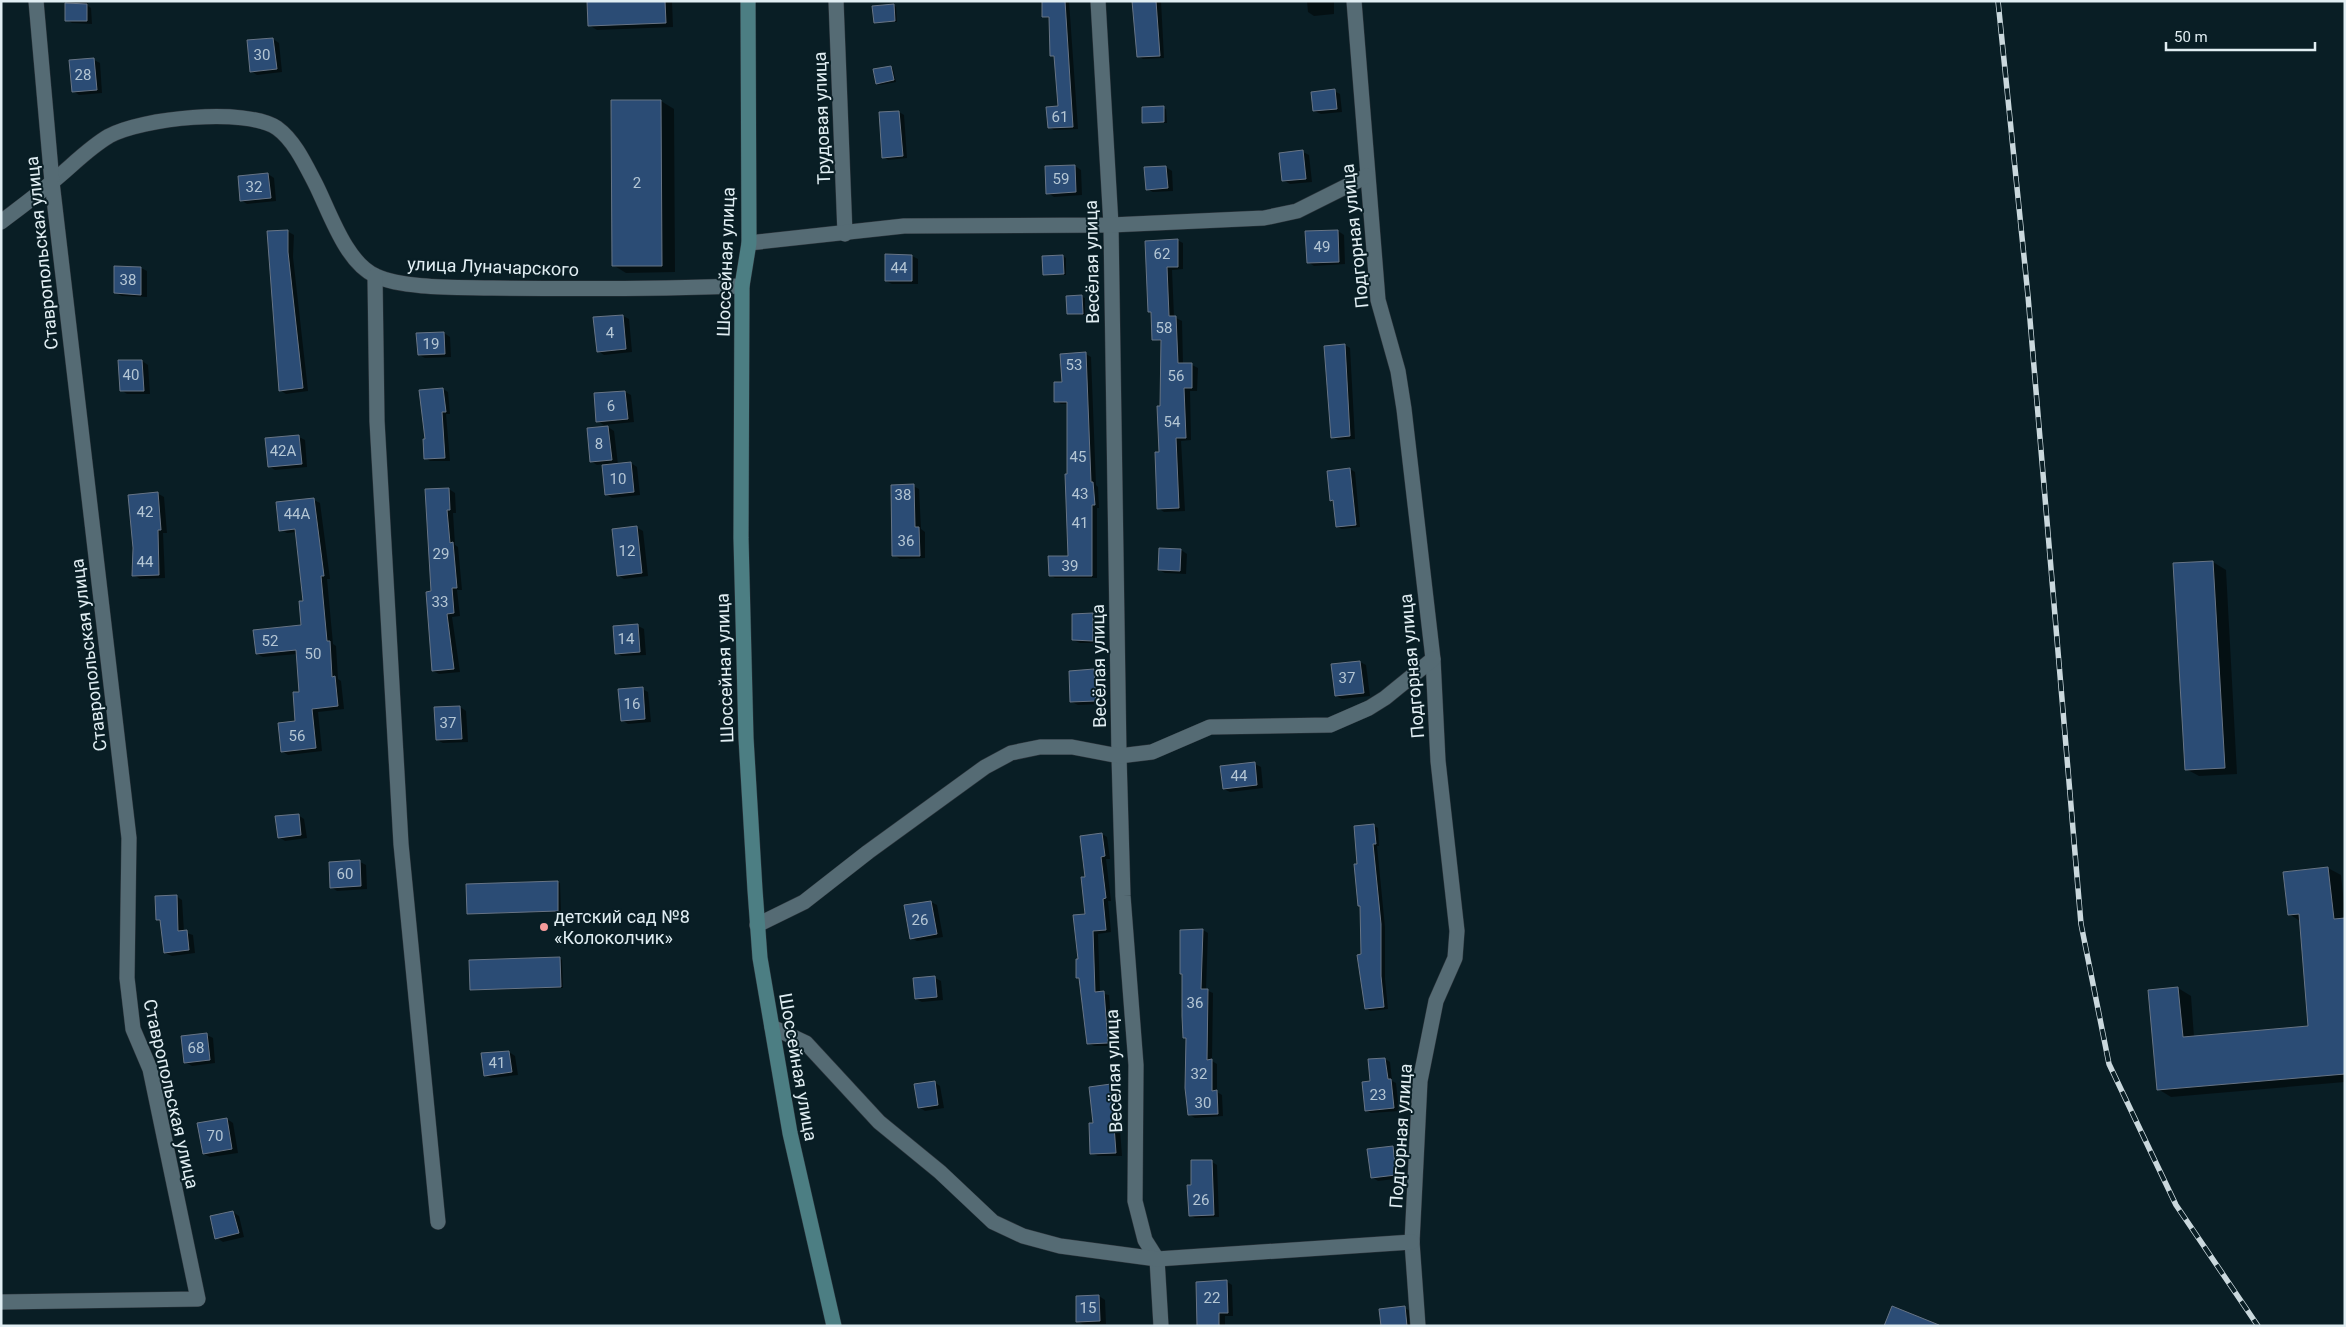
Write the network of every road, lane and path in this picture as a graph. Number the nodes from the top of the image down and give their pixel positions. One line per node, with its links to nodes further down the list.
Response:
1 (36, 1): 7 (street, Ставропольская улица)
2 (748, 1): 11 (main road, Шоссейная улица)
3 (836, 1): 10 (street, Трудовая улица)
4 (1098, 1): 9 (street, Весёлая улица)
5 (1354, 1): 6 (street, Подгорная улица)
6 (1367, 176): 9 (street); 14 (street, Подгорная улица)
7 (52, 182): 8 (street, улица Луначарского); 12 (street, улица Луначарского); 21 (street, Ставропольская улица)
8 (1, 222)
9 (1111, 225): 10 (street); 15 (street, Весёлая улица)
10 (845, 234): 11 (street)
11 (749, 243): 13 (main road, Шоссейная улица)
12 (375, 276): 13 (street, улица Луначарского); 18 (street)
13 (742, 286): 16 (main road, Шоссейная улица)
14 (1432, 658): 15 (street); 19 (street, Подгорная улица)
15 (1119, 756): 16 (street); 20 (street, Весёлая улица)
16 (757, 925): 17 (main road, Шоссейная улица)
17 (772, 1027): 20 (street); 22 (main road, Шоссейная улица)
18 (438, 1222)
19 (1412, 1242): 20 (street); 24 (street, Подгорная улица)
20 (1157, 1259): 23 (street, Весёлая улица)
21 (1, 1302)
22 (834, 1326)
23 (1160, 1326)
24 (1418, 1326)

